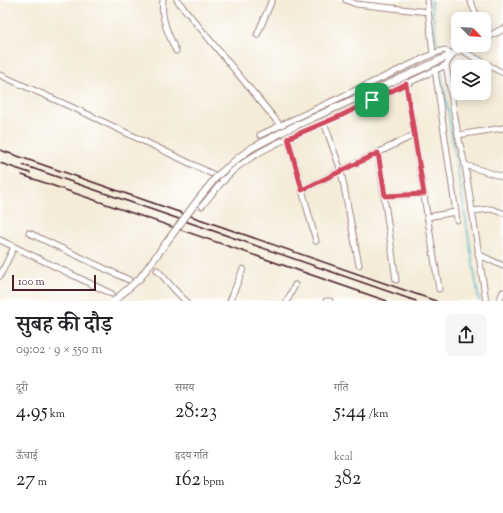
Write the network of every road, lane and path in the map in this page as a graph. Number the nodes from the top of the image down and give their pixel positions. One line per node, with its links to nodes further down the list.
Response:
1 (163, 0): 12 (street)
2 (177, 0): 22 (street)
3 (272, 0): 11 (street)
4 (346, 0): 7 (street)
5 (427, 0): 7 (street)
6 (470, 0): 8 (street)
7 (428, 12): 15 (street)
8 (475, 12)
9 (503, 29): 10 (street)
10 (491, 34)
11 (257, 35)
12 (176, 51)
13 (457, 52): 16 (street)
14 (465, 52): 18 (street)
15 (437, 53): 16 (street); 22 (street)
16 (453, 54): 17 (street); 58 (street, bridge)
17 (441, 67): 20 (street); 24 (street); 38 (street)
18 (503, 73)
19 (0, 75): 32 (street)
20 (406, 84): 21 (street); 26 (street)
21 (324, 122): 27 (street); 30 (street)
22 (280, 125): 25 (street)
23 (503, 128): 24 (street)
24 (458, 134): 29 (street)
25 (260, 135)
26 (414, 135): 28 (street); 34 (street)
27 (288, 138): 32 (street); 33 (street)
28 (378, 153): 30 (street); 35 (street)
29 (465, 164): 31 (street); 37 (street)
30 (341, 171): 33 (street); 47 (street)
31 (503, 177)
32 (225, 180): 36 (street)
33 (302, 190): 44 (street)
34 (424, 194): 35 (street); 40 (street)
35 (385, 196): 53 (street)
36 (202, 206)
37 (472, 211): 39 (street); 46 (street)
38 (456, 212): 40 (street); 41 (street)
39 (503, 213)
40 (427, 217): 55 (street)
41 (457, 220)
42 (29, 233): 52 (street)
43 (0, 240): 45 (street)
44 (316, 241)
45 (14, 246): 51 (street); 57 (street)
46 (478, 254): 48 (street); 64 (street)
47 (359, 264)
48 (503, 266)
49 (243, 269): 60 (street)
50 (157, 270): 59 (street)
51 (0, 276)
52 (129, 280)
53 (396, 280)
54 (295, 284): 61 (street)
55 (439, 290)
56 (503, 292): 65 (street)
57 (112, 294)
58 (114, 301)
59 (186, 301)
60 (230, 301)
61 (288, 301)
62 (326, 301): 63 (street)
63 (330, 301)
64 (486, 301)
65 (499, 301)

